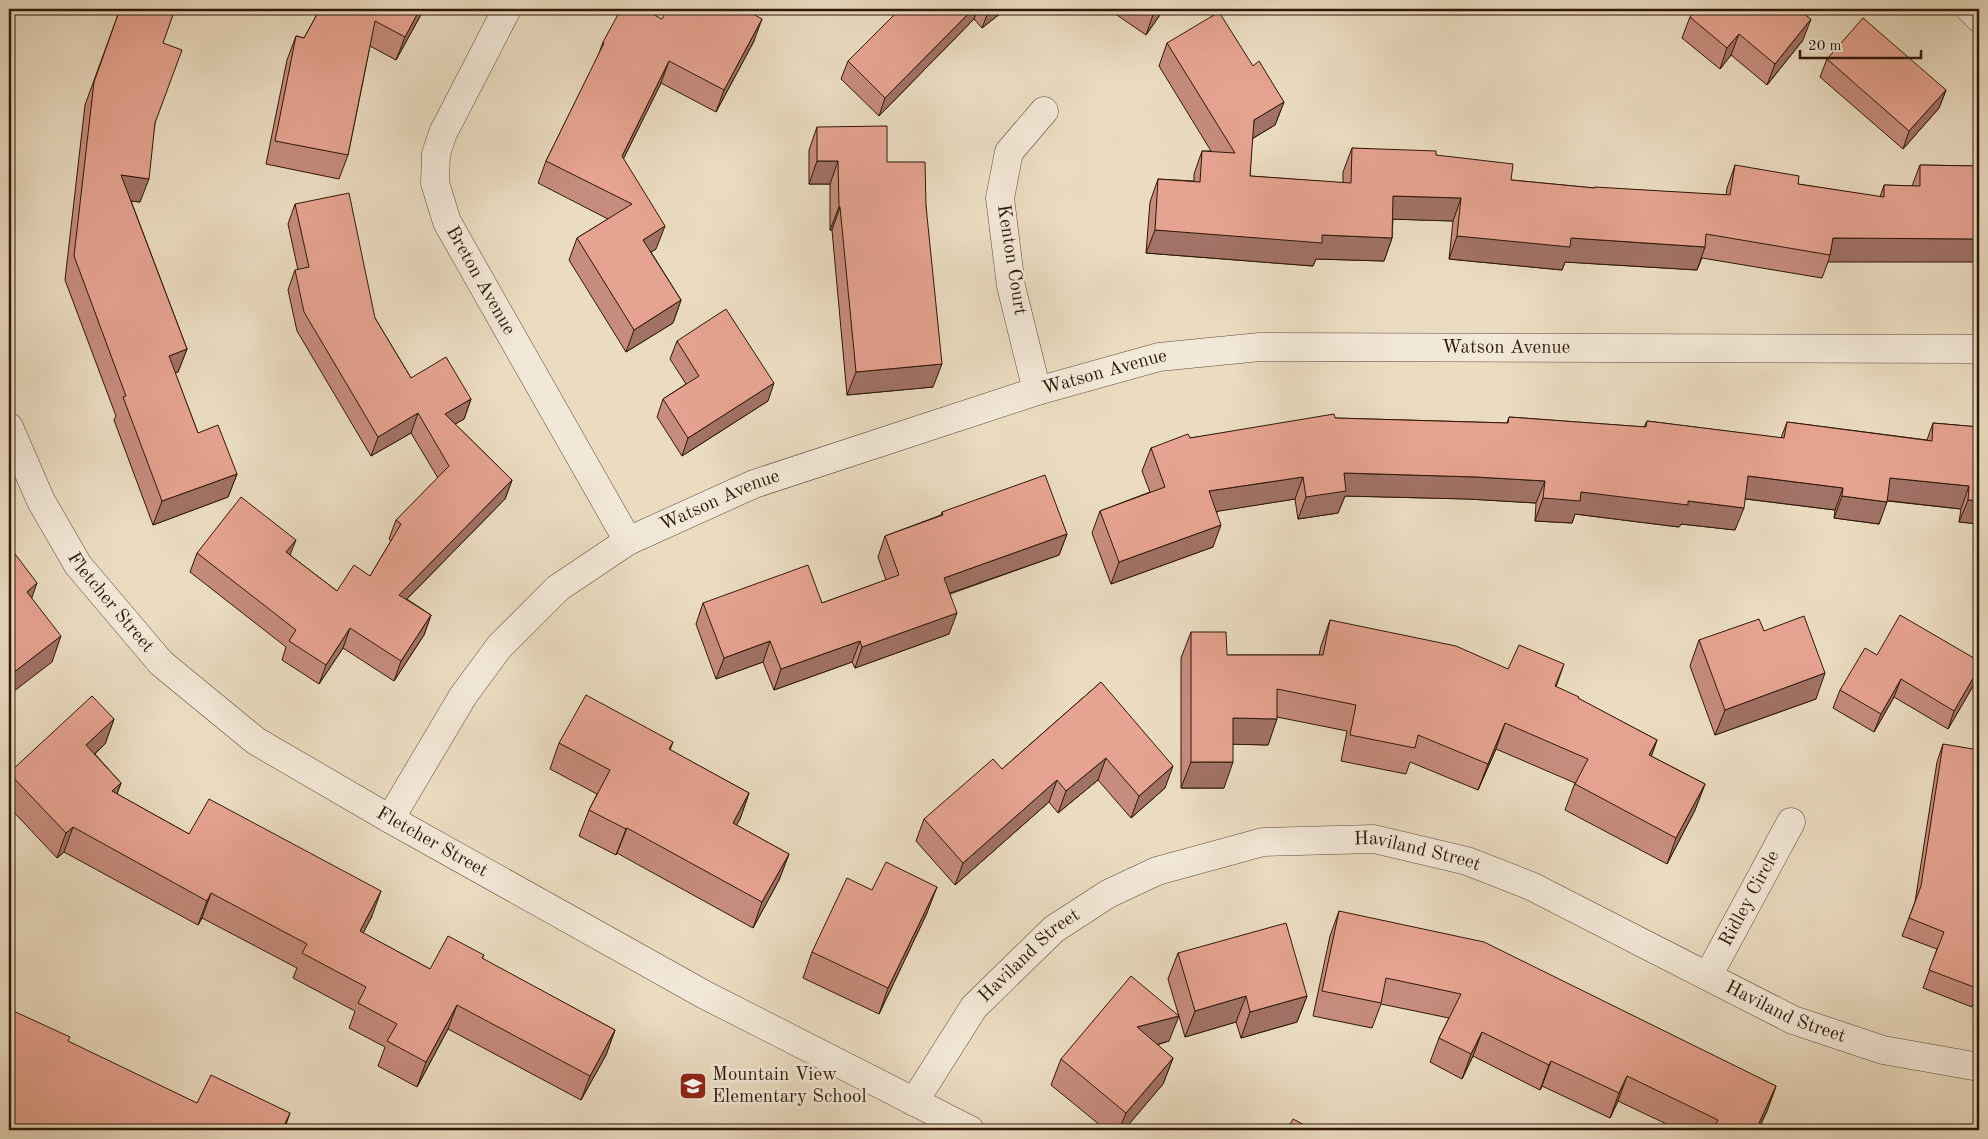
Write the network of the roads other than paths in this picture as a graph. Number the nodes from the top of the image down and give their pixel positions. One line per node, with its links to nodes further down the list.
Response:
1 (507, 9): 8 (street, Breton Avenue)
2 (1970, 9): 3 (street)
3 (1979, 18)
4 (1044, 111): 6 (street, Kenton Court)
5 (1979, 349): 6 (street, Watson Avenue)
6 (1037, 391): 8 (street, Watson Avenue)
7 (10, 437): 9 (street, Fletcher Street)
8 (628, 541): 9 (street, Watson Avenue)
9 (390, 819): 13 (street, Fletcher Street)
10 (1791, 822): 11 (street, Ridley Circle)
11 (1708, 976): 12 (street, Haviland Street); 13 (street, Haviland Street)
12 (1979, 1067)
13 (914, 1102): 14 (street, Fletcher Street)
14 (970, 1130)

